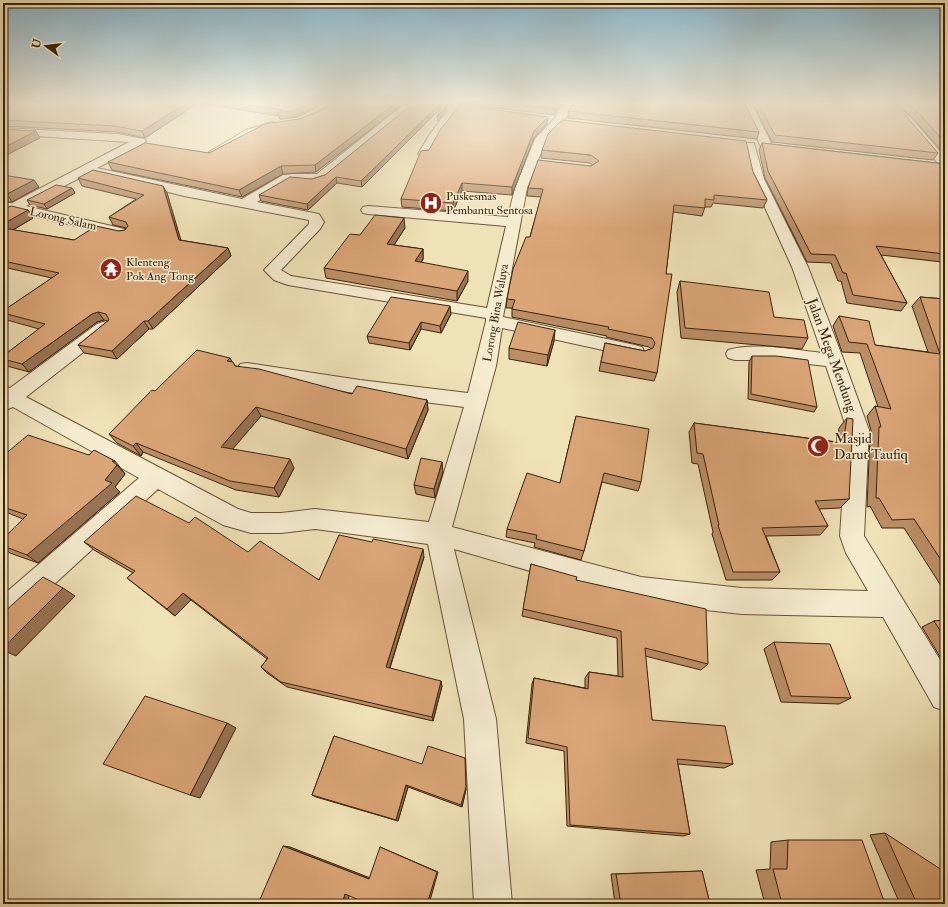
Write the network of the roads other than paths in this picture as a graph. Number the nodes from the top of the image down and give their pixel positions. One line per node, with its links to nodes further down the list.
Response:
1 (134, 144): 13 (street)
2 (229, 144): 9 (street)
3 (361, 144): 14 (street)
4 (429, 144): 10 (street)
5 (541, 144): 17 (street, Lorong Bina Waluya)
6 (928, 144): 12 (street)
7 (753, 145): 8 (street); 23 (street, Jalan Mega Mendung)
8 (782, 149)
9 (215, 152)
10 (424, 154)
11 (930, 165): 12 (street)
12 (945, 165)
13 (85, 170): 14 (street); 15 (street)
14 (244, 204): 19 (street)
15 (7, 209): 18 (street, Lorong Salam)
16 (368, 210): 17 (street)
17 (513, 222): 19 (street, Lorong Bina Waluya)
18 (124, 233)
19 (494, 318): 21 (street); 26 (street, Lorong Bina Waluya)
20 (104, 327): 25 (street)
21 (642, 352)
22 (735, 354): 23 (street)
23 (835, 361): 29 (street, Jalan Mega Mendung)
24 (247, 369): 26 (street)
25 (6, 398): 27 (street)
26 (476, 400): 28 (street, Lorong Bina Waluya)
27 (156, 478): 28 (street); 30 (street)
28 (438, 534): 29 (street); 32 (street)
29 (892, 604): 31 (street, Jalan Mega Mendung)
30 (3, 613)
31 (945, 696)
32 (493, 904)

